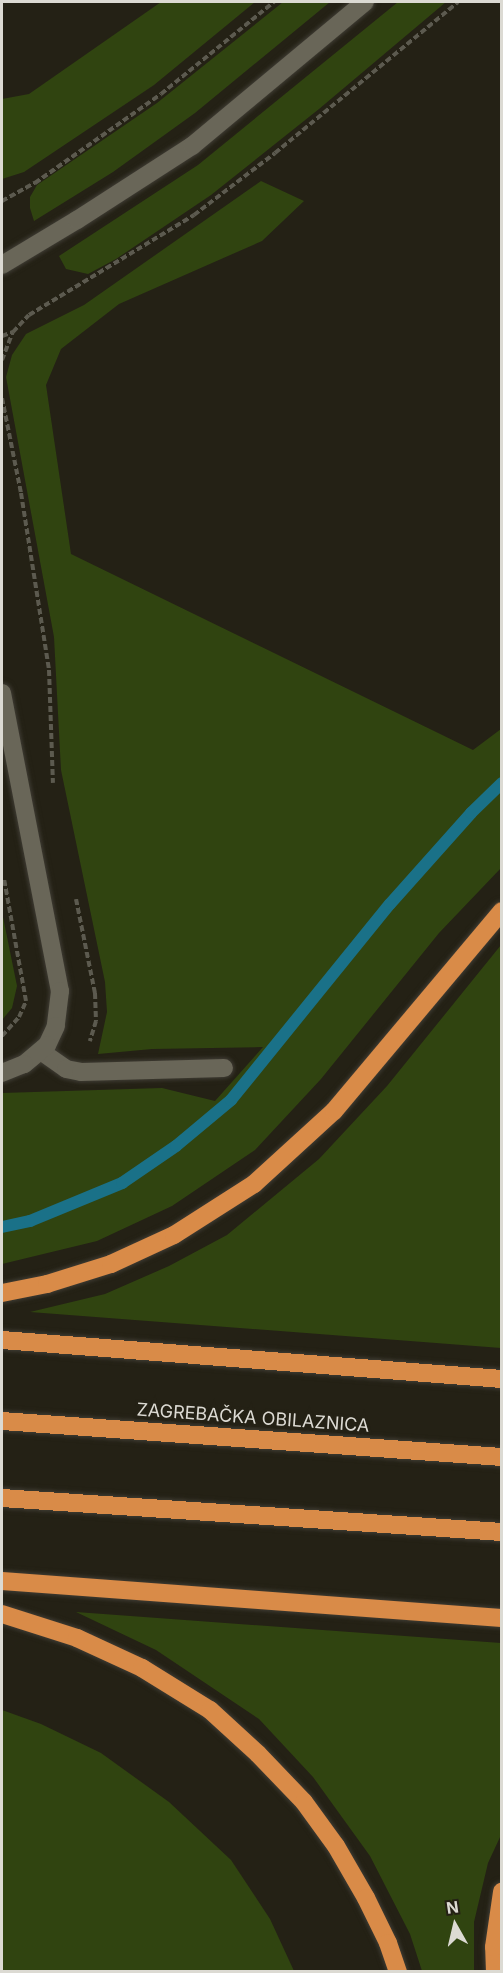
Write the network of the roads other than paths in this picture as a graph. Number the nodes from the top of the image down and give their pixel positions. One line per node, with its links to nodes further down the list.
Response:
1 (364, 2): 2 (street)
2 (2, 265)
3 (2, 693): 5 (street)
4 (501, 911): 8 (highway)
5 (42, 1052): 6 (street); 7 (street)
6 (224, 1068)
7 (2, 1073)
8 (2, 1293)
9 (2, 1340): 10 (highway)
10 (501, 1379)
11 (2, 1421): 12 (highway, ZAGREBAČKA OBILAZNICA)
12 (501, 1457)
13 (2, 1498): 14 (highway)
14 (501, 1532)
15 (2, 1581): 17 (highway)
16 (2, 1614): 19 (highway)
17 (501, 1618)
18 (501, 1892): 20 (highway)
19 (398, 1971)
20 (495, 1971)

